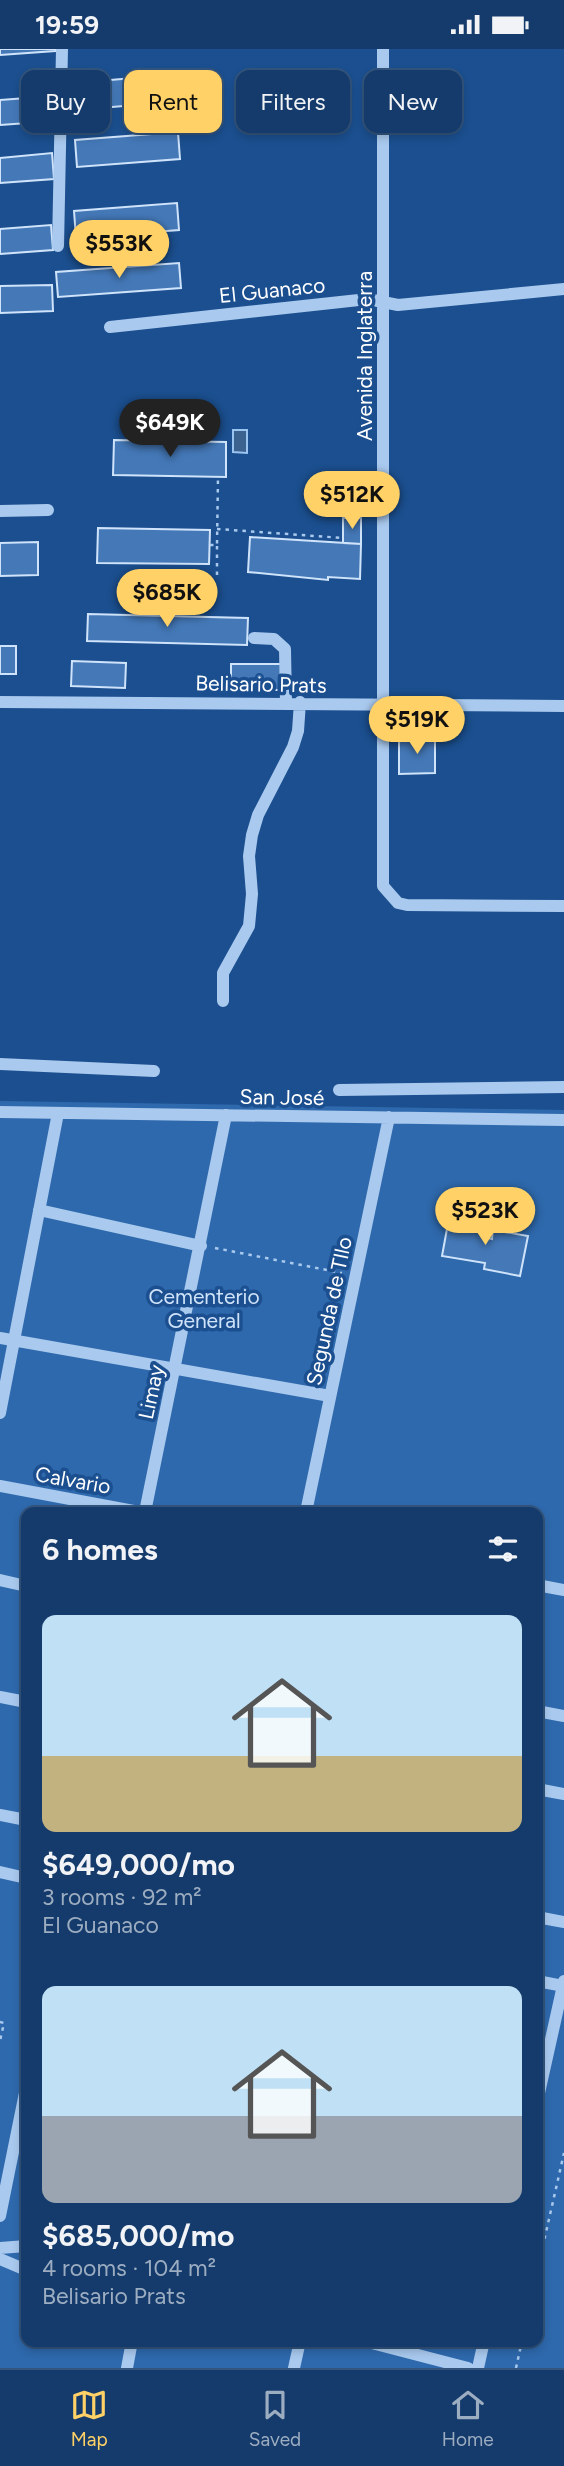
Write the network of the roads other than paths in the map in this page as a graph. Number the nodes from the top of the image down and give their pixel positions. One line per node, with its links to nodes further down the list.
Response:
1 (62, 49): 3 (street)
2 (383, 49): 5 (street, Avenida Inglaterra)
3 (58, 246)
4 (564, 289): 5 (street, El Guanaco)
5 (382, 301): 6 (street, El Guanaco); 13 (street, Avenida Inglaterra)
6 (110, 327)
7 (48, 510): 8 (street)
8 (0, 511)
9 (254, 638): 11 (street)
10 (0, 702): 11 (street, Belisario Prats)
11 (286, 702): 12 (street, Belisario Prats)
12 (300, 702): 13 (street, Belisario Prats); 16 (street)
13 (384, 706): 14 (street, Belisario Prats); 15 (street, Avenida Inglaterra)
14 (564, 706)
15 (564, 906)
16 (223, 1001)
17 (0, 1064): 18 (street)
18 (154, 1071)
19 (564, 1087): 20 (street)
20 (339, 1090)
21 (0, 1112): 22 (street, San José)
22 (58, 1113): 23 (street, San José); 26 (street)
23 (226, 1115): 24 (street, San José); 27 (street, Limay)
24 (389, 1118): 25 (street, San José); 31 (street, Segunda de TIlo)
25 (564, 1120)
26 (39, 1210): 27 (street); 29 (street)
27 (201, 1246): 30 (street, Limay)
28 (0, 1338): 29 (street)
29 (14, 1341): 30 (street); 32 (street)
30 (175, 1369): 31 (street); 35 (street, Limay)
31 (330, 1396): 36 (street, Segunda de TIlo)
32 (0, 1413)
33 (0, 1486): 34 (street, Calvario)
34 (112, 1507)
35 (146, 1507)
36 (307, 1507)
37 (0, 1580): 38 (street)
38 (21, 1585)
39 (543, 1586): 40 (street)
40 (564, 1590)
41 (0, 1697): 42 (street)
42 (21, 1701)
43 (543, 1712): 44 (street)
44 (564, 1716)
45 (543, 1790): 46 (street)
46 (564, 1794)
47 (0, 1815): 48 (street)
48 (21, 1819)
49 (0, 1872): 50 (street)
50 (21, 1877)
51 (543, 1918): 52 (street)
52 (564, 1922)
53 (543, 1982): 54 (street)
54 (564, 1985): 55 (street)
55 (543, 2076)
56 (20, 2149): 57 (street)
57 (0, 2216)
58 (21, 2246): 59 (street)
59 (0, 2248)
60 (0, 2259): 61 (street)
61 (21, 2268)
62 (131, 2347): 66 (street)
63 (299, 2347): 67 (street)
64 (387, 2347): 68 (street)
65 (483, 2347): 69 (street)
66 (127, 2368)
67 (294, 2368)
68 (468, 2368)
69 (478, 2368)

